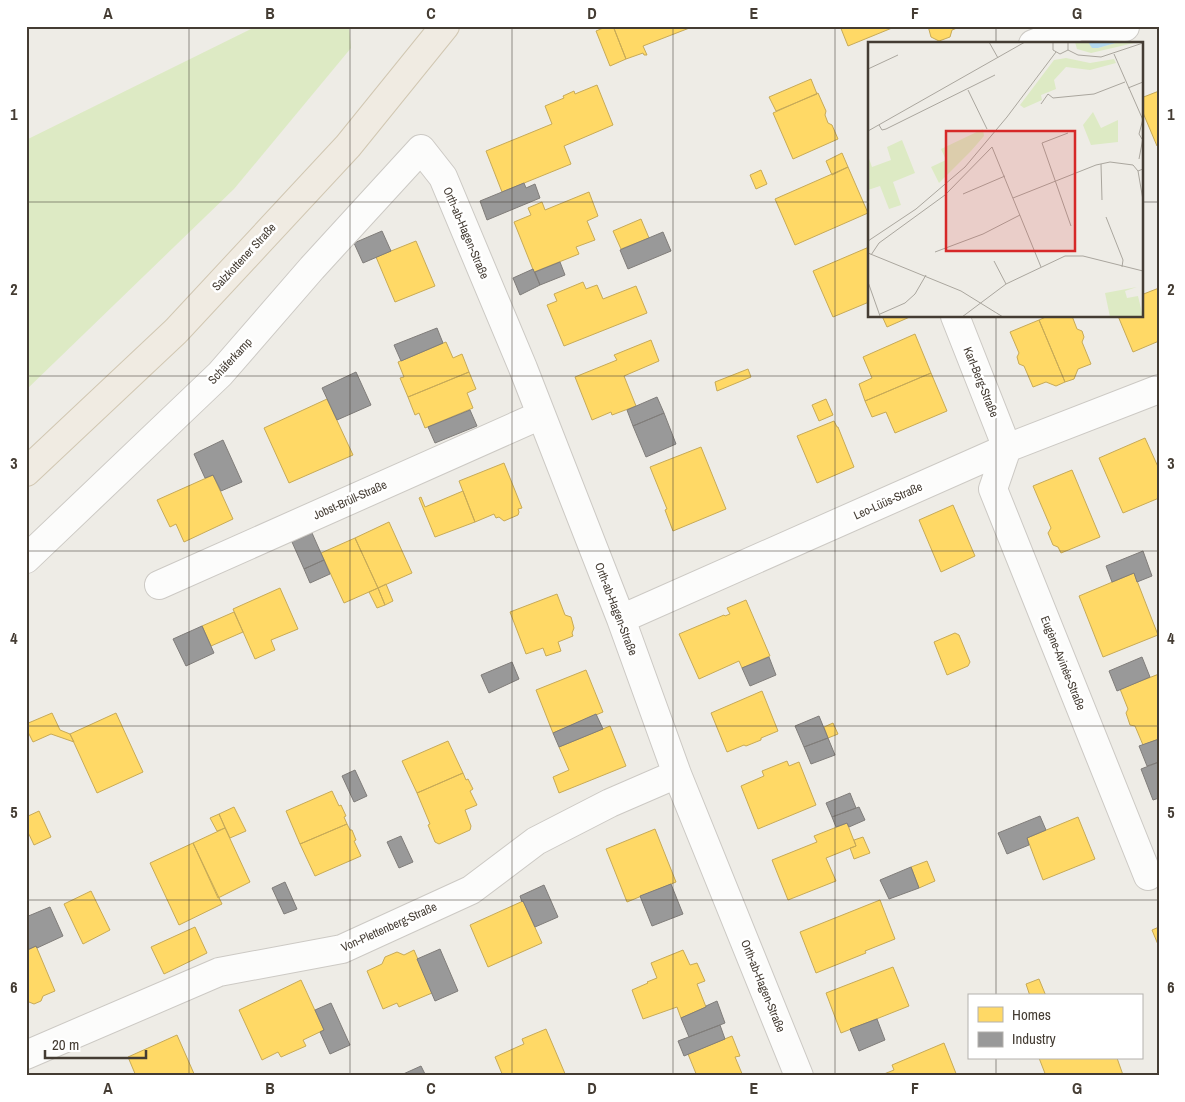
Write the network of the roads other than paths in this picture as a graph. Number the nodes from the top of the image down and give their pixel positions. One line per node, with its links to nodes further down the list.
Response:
1 (445, 26): 9 (main road, Salzkottener Straße)
2 (1124, 27): 3 (street)
3 (1038, 42)
4 (421, 149): 7 (street, Orth-ab-Hagen-Straße); 10 (street, Schäferkamp)
5 (956, 318): 8 (street, Karl-Berg-Straße)
6 (1159, 389): 8 (street, Leo-Lüüs-Straße)
7 (541, 415): 11 (street, Jobst-Brüll-Straße); 12 (street, Orth-ab-Hagen-Straße)
8 (1007, 448): 12 (street, Leo-Lüüs-Straße); 14 (street, Eugène-Avinée-Straße)
9 (26, 472)
10 (26, 559)
11 (159, 585)
12 (621, 619): 13 (street, Orth-ab-Hagen-Straße)
13 (677, 774): 15 (street, Von-Plettenberg-Straße); 16 (street, Orth-ab-Hagen-Straße)
14 (1148, 876)
15 (26, 1055)
16 (799, 1076)

